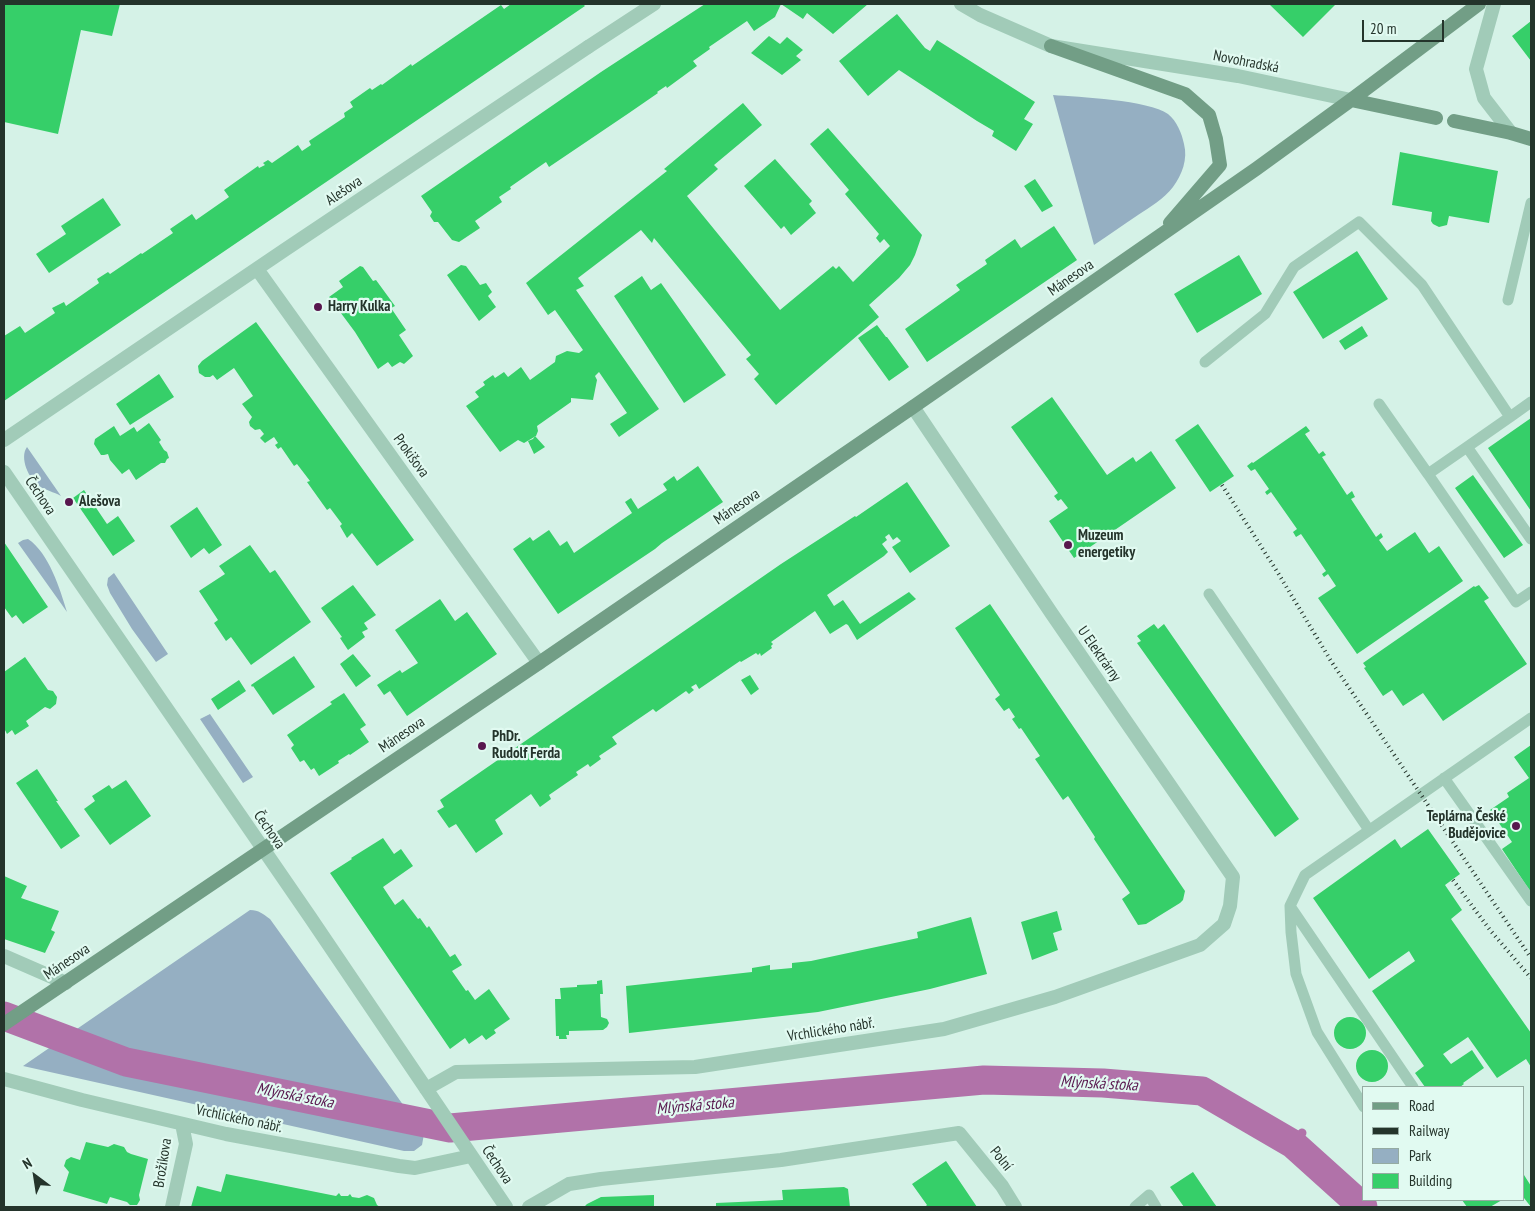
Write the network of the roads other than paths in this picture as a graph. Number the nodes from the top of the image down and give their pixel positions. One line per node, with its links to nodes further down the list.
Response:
1 (654, 4): 13 (street, Alešova)
2 (961, 4): 5 (street, Novohradská)
3 (1479, 4): 6 (main road, Mánesova)
4 (1494, 4): 9 (street)
5 (1051, 46): 6 (street, Novohradská); 12 (main road)
6 (1352, 100): 7 (main road, Novohradská); 12 (main road, Mánesova)
7 (1436, 118): 8 (street, Novohradská)
8 (1454, 121): 9 (main road, Novohradská)
9 (1511, 133): 10 (main road, Novohradská)
10 (1531, 139)
11 (1531, 203): 14 (lane)
12 (1156, 238): 18 (main road, Mánesova)
13 (257, 269): 20 (street, Alešova); 27 (street, Prokišova)
14 (1508, 300)
15 (1205, 362): 19 (lane)
16 (1531, 402): 19 (lane)
17 (1379, 404): 23 (lane)
18 (913, 407): 27 (main road, Mánesova); 34 (street, U Elektrárny)
19 (1510, 417): 21 (lane)
20 (4, 440)
21 (1467, 447): 23 (lane); 24 (lane)
22 (4, 472): 31 (street, Čechova)
23 (1428, 474): 25 (lane)
24 (1531, 539)
25 (1531, 592)
26 (1209, 594): 30 (lane)
27 (539, 663): 31 (main road, Mánesova)
28 (1531, 718): 29 (lane)
29 (1444, 778): 30 (lane); 32 (lane)
30 (1369, 830): 33 (lane)
31 (262, 849): 36 (main road, Mánesova); 40 (street, Čechova)
32 (1531, 901)
33 (1290, 906): 39 (lane); 41 (lane)
34 (1224, 924): 40 (street, Vrchlického nábř.)
35 (4, 956): 36 (street)
36 (66, 983): 37 (main road, Mánesova)
37 (4, 1024)
38 (4, 1079): 42 (street, Vrchlického nábř.)
39 (1413, 1086)
40 (427, 1091): 43 (street, Čechova)
41 (1362, 1104)
42 (182, 1124): 43 (street, Vrchlického nábř.); 44 (street, Brožíkova)
43 (467, 1150): 45 (street, Čechova)
44 (172, 1207)
45 (506, 1207)
46 (529, 1207): 47 (street, Polní)
47 (1015, 1207)
48 (1135, 1207): 49 (lane)
49 (1156, 1207)

